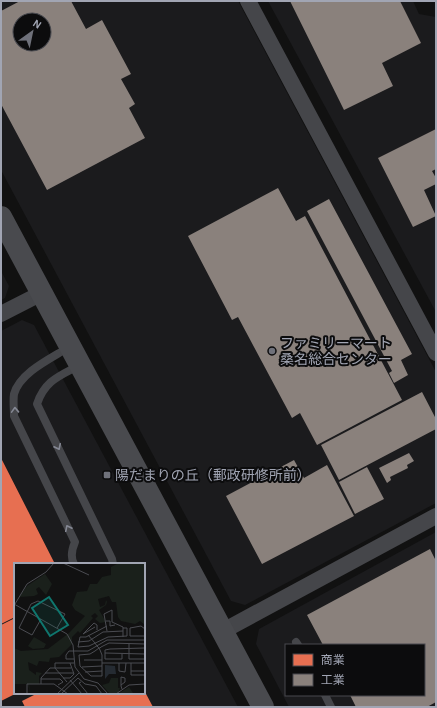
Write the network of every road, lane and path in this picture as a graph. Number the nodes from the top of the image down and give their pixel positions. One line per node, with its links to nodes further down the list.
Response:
1 (248, 1): 5 (street)
2 (1, 217): 3 (street)
3 (42, 292): 4 (street); 6 (street)
4 (1, 314)
5 (436, 353)
6 (75, 355): 8 (lane, one-way to 6); 9 (lane, one-way to 9); 10 (street)
7 (436, 516): 10 (street)
8 (73, 563)
9 (113, 563)
10 (223, 631): 12 (street)
11 (325, 696): 13 (lane)
12 (263, 707)
13 (331, 707)

